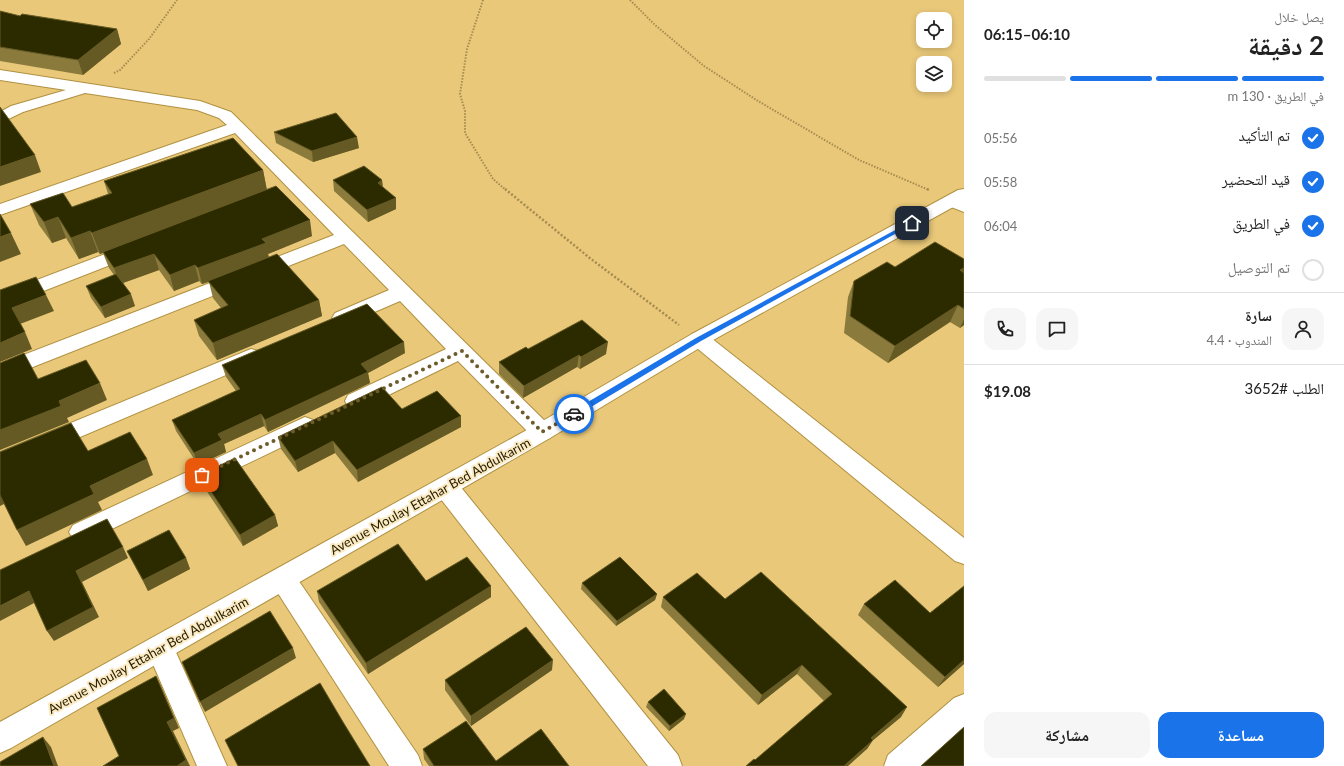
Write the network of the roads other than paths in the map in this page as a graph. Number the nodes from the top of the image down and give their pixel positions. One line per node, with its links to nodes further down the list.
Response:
1 (0, 75): 2 (street)
2 (84, 89): 3 (street); 4 (street)
3 (0, 118)
4 (238, 127): 6 (street); 7 (street)
5 (960, 201): 12 (street, Avenue Moulay Ettahar Bed Abdulkarim)
6 (0, 210)
7 (348, 236): 9 (street); 15 (street)
8 (149, 244): 10 (street)
9 (403, 292): 11 (street); 14 (street)
10 (0, 301)
11 (322, 326)
12 (699, 339): 16 (street, Avenue Moulay Ettahar Bed Abdulkarim); 20 (street)
13 (271, 348): 17 (street)
14 (462, 351): 16 (street); 19 (street)
15 (0, 372)
16 (542, 432): 18 (street, Avenue Moulay Ettahar Bed Abdulkarim)
17 (0, 462)
18 (446, 487): 21 (street, Avenue Moulay Ettahar Bed Abdulkarim); 27 (street)
19 (65, 540)
20 (964, 553)
21 (283, 579): 22 (street, Avenue Moulay Ettahar Bed Abdulkarim); 26 (street)
22 (160, 648): 24 (street, Avenue Moulay Ettahar Bed Abdulkarim); 25 (street)
23 (964, 708): 28 (street)
24 (0, 738)
25 (212, 766)
26 (407, 766)
27 (667, 766)
28 (899, 766)

